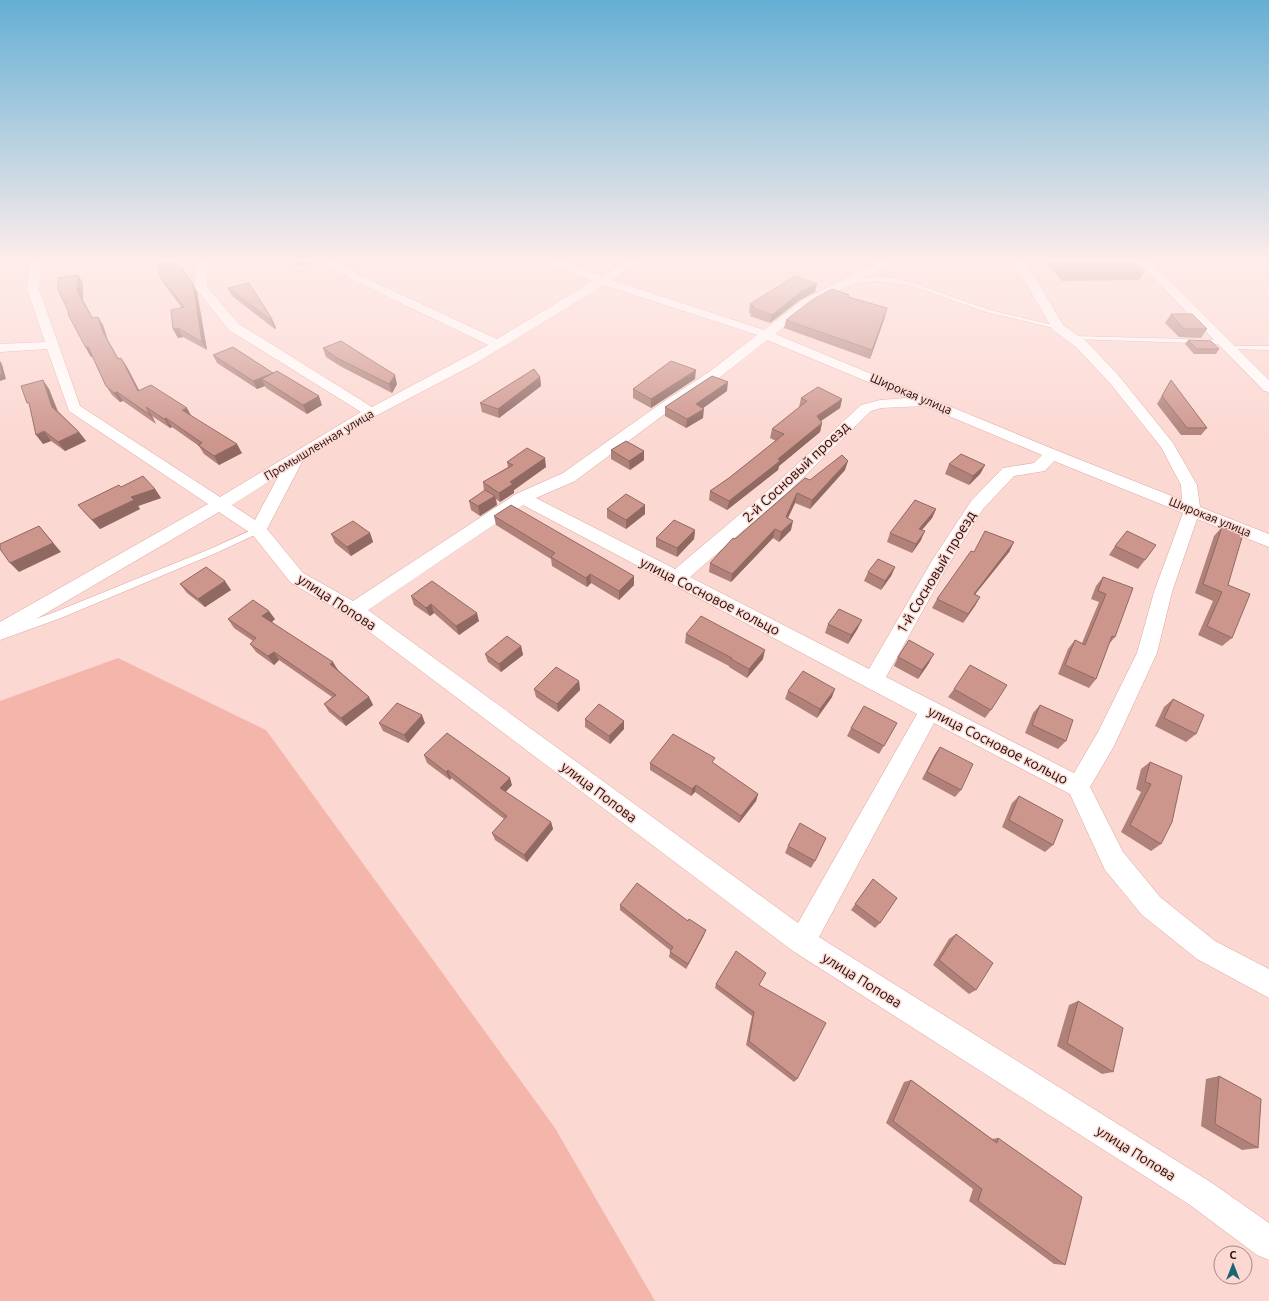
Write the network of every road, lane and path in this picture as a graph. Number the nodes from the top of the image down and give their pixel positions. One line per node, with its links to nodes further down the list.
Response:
1 (44, 320): 14 (street, улица Попова)
2 (228, 320): 20 (street)
3 (446, 320): 13 (street)
4 (538, 320): 13 (street, Промышленная улица)
5 (721, 320): 11 (street, Широкая улица)
6 (784, 320): 11 (street)
7 (1029, 320): 10 (lane)
8 (1054, 320): 10 (street, улица Сосновое кольцо)
9 (1201, 320): 15 (street)
10 (1058, 326): 12 (street, улица Сосновое кольцо)
11 (764, 334): 19 (street, Широкая улица); 23 (street)
12 (1074, 338): 15 (lane); 25 (street, улица Сосновое кольцо)
13 (497, 344): 20 (street, Промышленная улица)
14 (53, 345): 16 (street); 24 (street, улица Попова)
15 (1227, 345): 17 (lane); 18 (street)
16 (0, 348)
17 (1269, 348)
18 (1269, 388)
19 (931, 402): 21 (street, Широкая улица); 28 (street, 2-й Сосновый проезд)
20 (372, 413): 22 (street, Промышленная улица)
21 (1052, 454): 25 (street, Широкая улица); 32 (street, 1-й Сосновый проезд)
22 (297, 457): 24 (street, Промышленная улица); 26 (street)
23 (522, 498): 28 (street, улица Сосновое кольцо); 29 (street)
24 (220, 504): 26 (street, улица Попова); 30 (street, Промышленная улица)
25 (1192, 510): 27 (street, Широкая улица); 34 (street, улица Сосновое кольцо)
26 (258, 530): 29 (street, улица Попова); 31 (lane)
27 (1269, 541)
28 (676, 579): 32 (street, улица Сосновое кольцо)
29 (354, 610): 35 (street, улица Попова)
30 (0, 631)
31 (0, 636)
32 (873, 681): 33 (street, улица Сосновое кольцо)
33 (930, 710): 34 (street, улица Сосновое кольцо); 35 (street)
34 (1078, 787): 36 (street)
35 (802, 942): 37 (street, улица Попова)
36 (1269, 984)
37 (1269, 1243)

